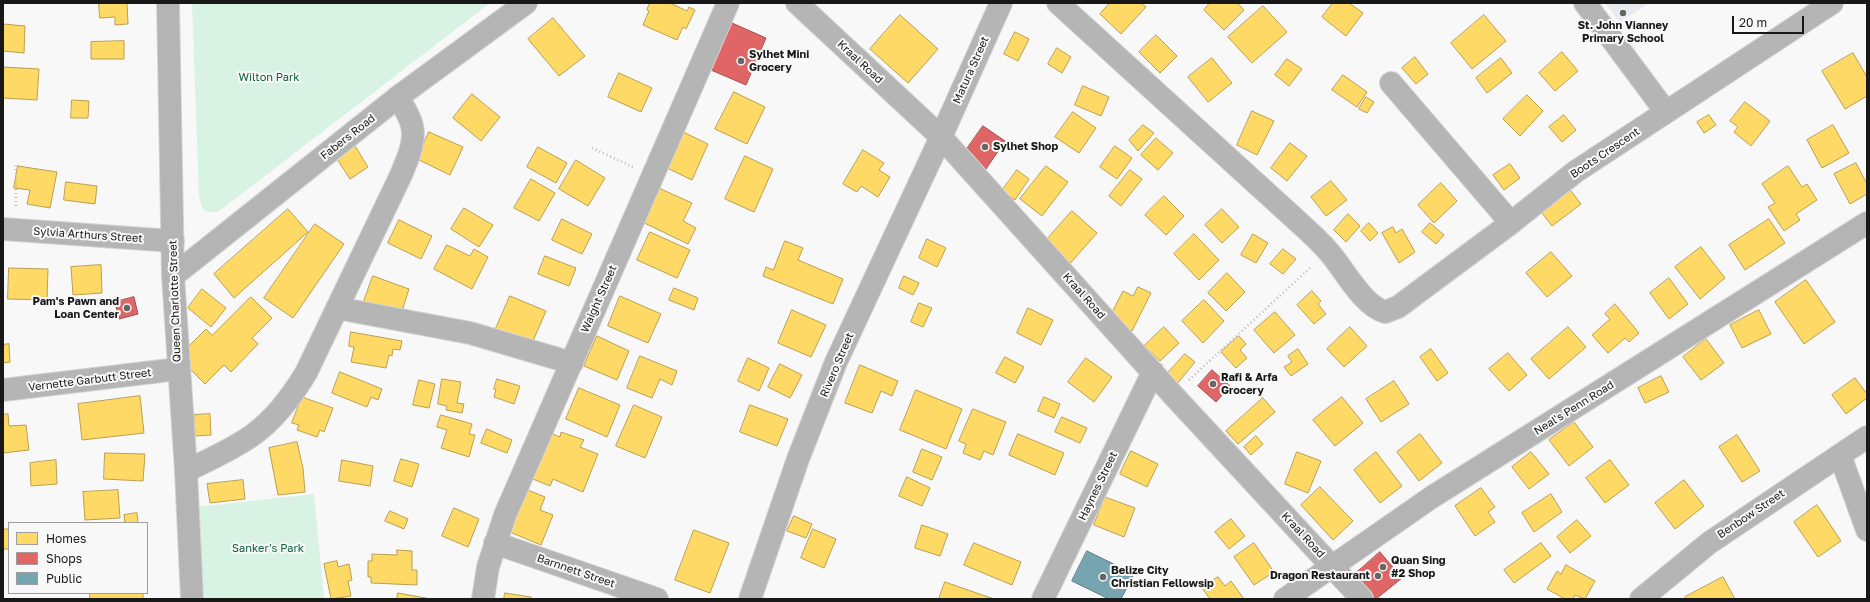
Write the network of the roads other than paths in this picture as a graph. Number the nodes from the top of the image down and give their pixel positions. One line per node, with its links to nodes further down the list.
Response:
1 (168, 3): 16 (main road, Queen Charlotte Street)
2 (526, 3): 10 (main road, Fabers Road)
3 (728, 3): 19 (street, Waight Street)
4 (796, 3): 12 (street, Kraal Road)
5 (1001, 3): 12 (street, Matura Street)
6 (1058, 3): 13 (street, Boots Crescent)
7 (1585, 3): 11 (street)
8 (1832, 3): 11 (street, Boots Crescent)
9 (1391, 83): 13 (street)
10 (398, 97): 17 (main road, Fabers Road); 18 (street)
11 (1666, 112): 13 (street, Boots Crescent)
12 (941, 137): 21 (street, Kraal Road); 32 (street, Rivero Street)
13 (1510, 223)
14 (1867, 223): 28 (main road, Neal's Penn Road)
15 (10, 230): 16 (street, Sylvia Arthurs Street)
16 (173, 241): 17 (main road, Queen Charlotte Street)
17 (173, 276): 20 (main road, Queen Charlotte Street)
18 (337, 308): 19 (street); 25 (street)
19 (572, 363): 27 (street, Waight Street)
20 (178, 369): 22 (street, Vernette Garbutt Street); 25 (main road, Queen Charlotte Street)
21 (1153, 372): 28 (street, Kraal Road); 33 (street, Haynes Street)
22 (3, 390)
23 (1867, 437): 24 (street, Benbow Street)
24 (1840, 455): 26 (street); 36 (street, Benbow Street)
25 (186, 471): 29 (main road, Queen Charlotte Street)
26 (1867, 530)
27 (495, 543): 30 (street, Waight Street); 31 (street, Barnnett Street)
28 (1331, 565): 34 (main road, Neal's Penn Road); 35 (street, Kraal Road)
29 (192, 599)
30 (483, 599)
31 (658, 599)
32 (750, 599)
33 (1043, 599)
34 (1285, 599)
35 (1362, 599)
36 (1641, 599)

